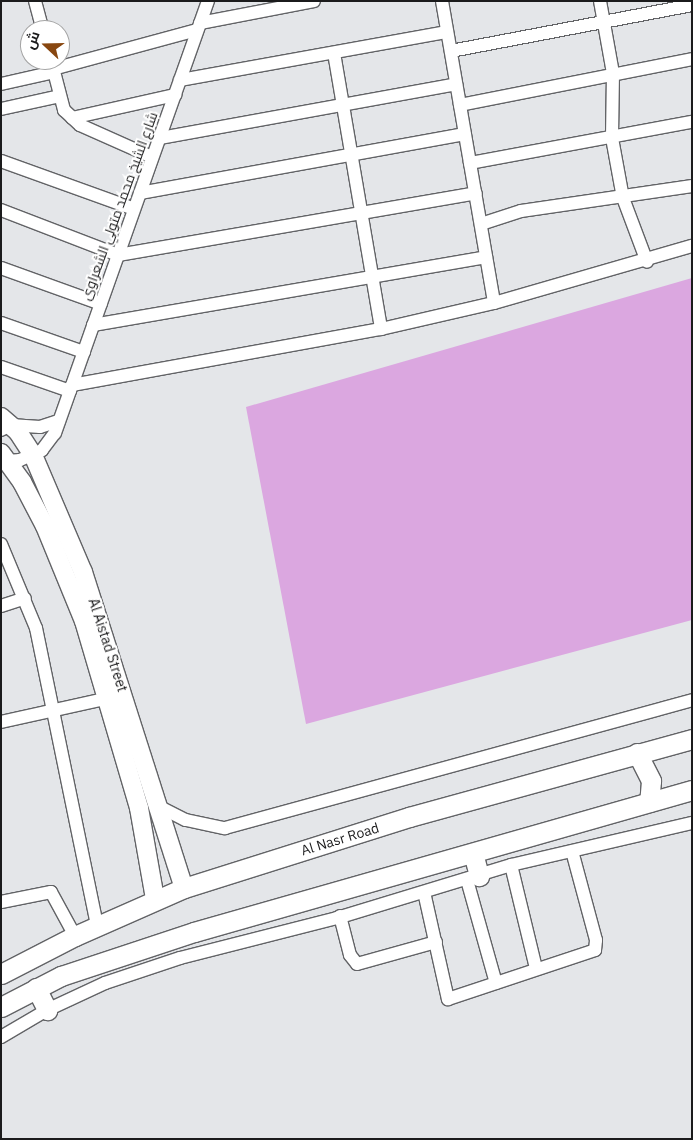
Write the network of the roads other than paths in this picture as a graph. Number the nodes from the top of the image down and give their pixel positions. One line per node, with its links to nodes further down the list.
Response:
1 (34, 1): 7 (street)
2 (208, 1): 9 (street, شارع الشيخ محمد متولي الشعراوى)
3 (314, 1): 9 (street)
4 (442, 1): 10 (street)
5 (600, 1): 8 (street)
6 (692, 5): 8 (street)
7 (39, 20)
8 (604, 21): 11 (street); 17 (street)
9 (199, 26): 14 (street); 18 (street, شارع الشيخ محمد متولي الشعراوى)
10 (447, 32): 11 (street); 12 (street)
11 (451, 51): 20 (street)
12 (334, 53): 18 (street); 23 (street)
13 (692, 59): 17 (street)
14 (70, 62)
15 (44, 70): 19 (street)
16 (54, 70): 22 (street)
17 (613, 73): 24 (street); 30 (street)
18 (180, 80): 21 (street, شارع الشيخ محمد متولي الشعراوى)
19 (1, 84)
20 (456, 84): 23 (street); 24 (street)
21 (175, 95): 26 (street); 29 (street, شارع الشيخ محمد متولي الشعراوى)
22 (60, 96): 25 (street); 26 (street)
23 (344, 105): 29 (street); 31 (street)
24 (460, 105): 28 (street)
25 (1, 109)
26 (72, 118): 32 (street)
27 (692, 122): 30 (street)
28 (465, 134): 31 (street); 34 (street)
29 (160, 138): 32 (street, شارع الشيخ محمد متولي الشعراوى)
30 (612, 138): 34 (street); 38 (street)
31 (352, 155): 36 (street); 41 (street)
32 (152, 157): 36 (street, شارع الشيخ محمد متولي الشعراوى)
33 (1, 161): 39 (street)
34 (470, 163): 37 (street)
35 (692, 186): 38 (street)
36 (140, 193): 39 (street, شارع الشيخ محمد متولي الشعراوى)
37 (476, 193): 41 (street); 42 (street)
38 (623, 198): 42 (street); 46 (street)
39 (134, 209): 44 (street, شارع الشيخ محمد متولي الشعراوى)
40 (1, 210): 44 (street)
41 (362, 213): 44 (street); 48 (street)
42 (481, 224): 45 (street)
43 (692, 246): 46 (street)
44 (118, 255): 50 (street, شارع الشيخ محمد متولي الشعراوى)
45 (486, 257): 48 (street); 49 (street)
46 (647, 262): 49 (street)
47 (1, 268): 50 (street)
48 (374, 277): 52 (street); 53 (street)
49 (494, 303): 53 (street)
50 (101, 304): 52 (street, شارع الشيخ محمد متولي الشعراوى)
51 (1, 323): 54 (street)
52 (93, 324): 54 (street, شارع الشيخ محمد متولي الشعراوى)
53 (382, 330): 56 (street)
54 (84, 352): 56 (street, شارع الشيخ محمد متولي الشعراوى)
55 (1, 367): 56 (street)
56 (71, 388): 57 (street, شارع الشيخ محمد متولي الشعراوى)
57 (59, 421): 58 (street); 59 (street, شارع الشيخ محمد متولي الشعراوى)
58 (4, 424): 59 (main road, Al Aistad Street)
59 (33, 455): 60 (street); 73 (main road, Al Aistad Street)
60 (3, 456): 65 (main road, Al Aistad Street)
61 (1, 544): 62 (street)
62 (5, 560): 63 (street)
63 (25, 598): 64 (street); 67 (street)
64 (1, 606)
65 (109, 698): 67 (street); 81 (main road, Al Aistad Street)
66 (692, 700): 73 (street)
67 (51, 710): 68 (street); 84 (street)
68 (1, 722)
69 (692, 739): 70 (main road, Al Nasr Road)
70 (637, 753): 72 (main road); 79 (main road, Al Nasr Road)
71 (692, 790): 72 (main road)
72 (649, 802): 76 (main road)
73 (158, 806): 79 (main road, Al Aistad Street)
74 (692, 823): 75 (street)
75 (572, 851): 77 (street); 87 (street)
76 (473, 853): 78 (main road); 90 (main road)
77 (511, 865): 78 (street); 87 (street)
78 (473, 878): 80 (street); 89 (street)
79 (184, 888): 81 (main road, Al Nasr Road)
80 (424, 892): 83 (street); 86 (street)
81 (154, 899): 84 (main road, Al Nasr Road)
82 (1, 902): 85 (street)
83 (340, 916): 86 (street); 92 (street)
84 (97, 926): 85 (main road, Al Nasr Road)
85 (74, 936): 88 (main road, Al Nasr Road)
86 (436, 942): 89 (street)
87 (536, 968): 89 (street)
88 (1, 974)
89 (496, 983)
90 (36, 988): 91 (main road); 92 (main road)
91 (1, 1007)
92 (47, 1010): 93 (street)
93 (1, 1037)

